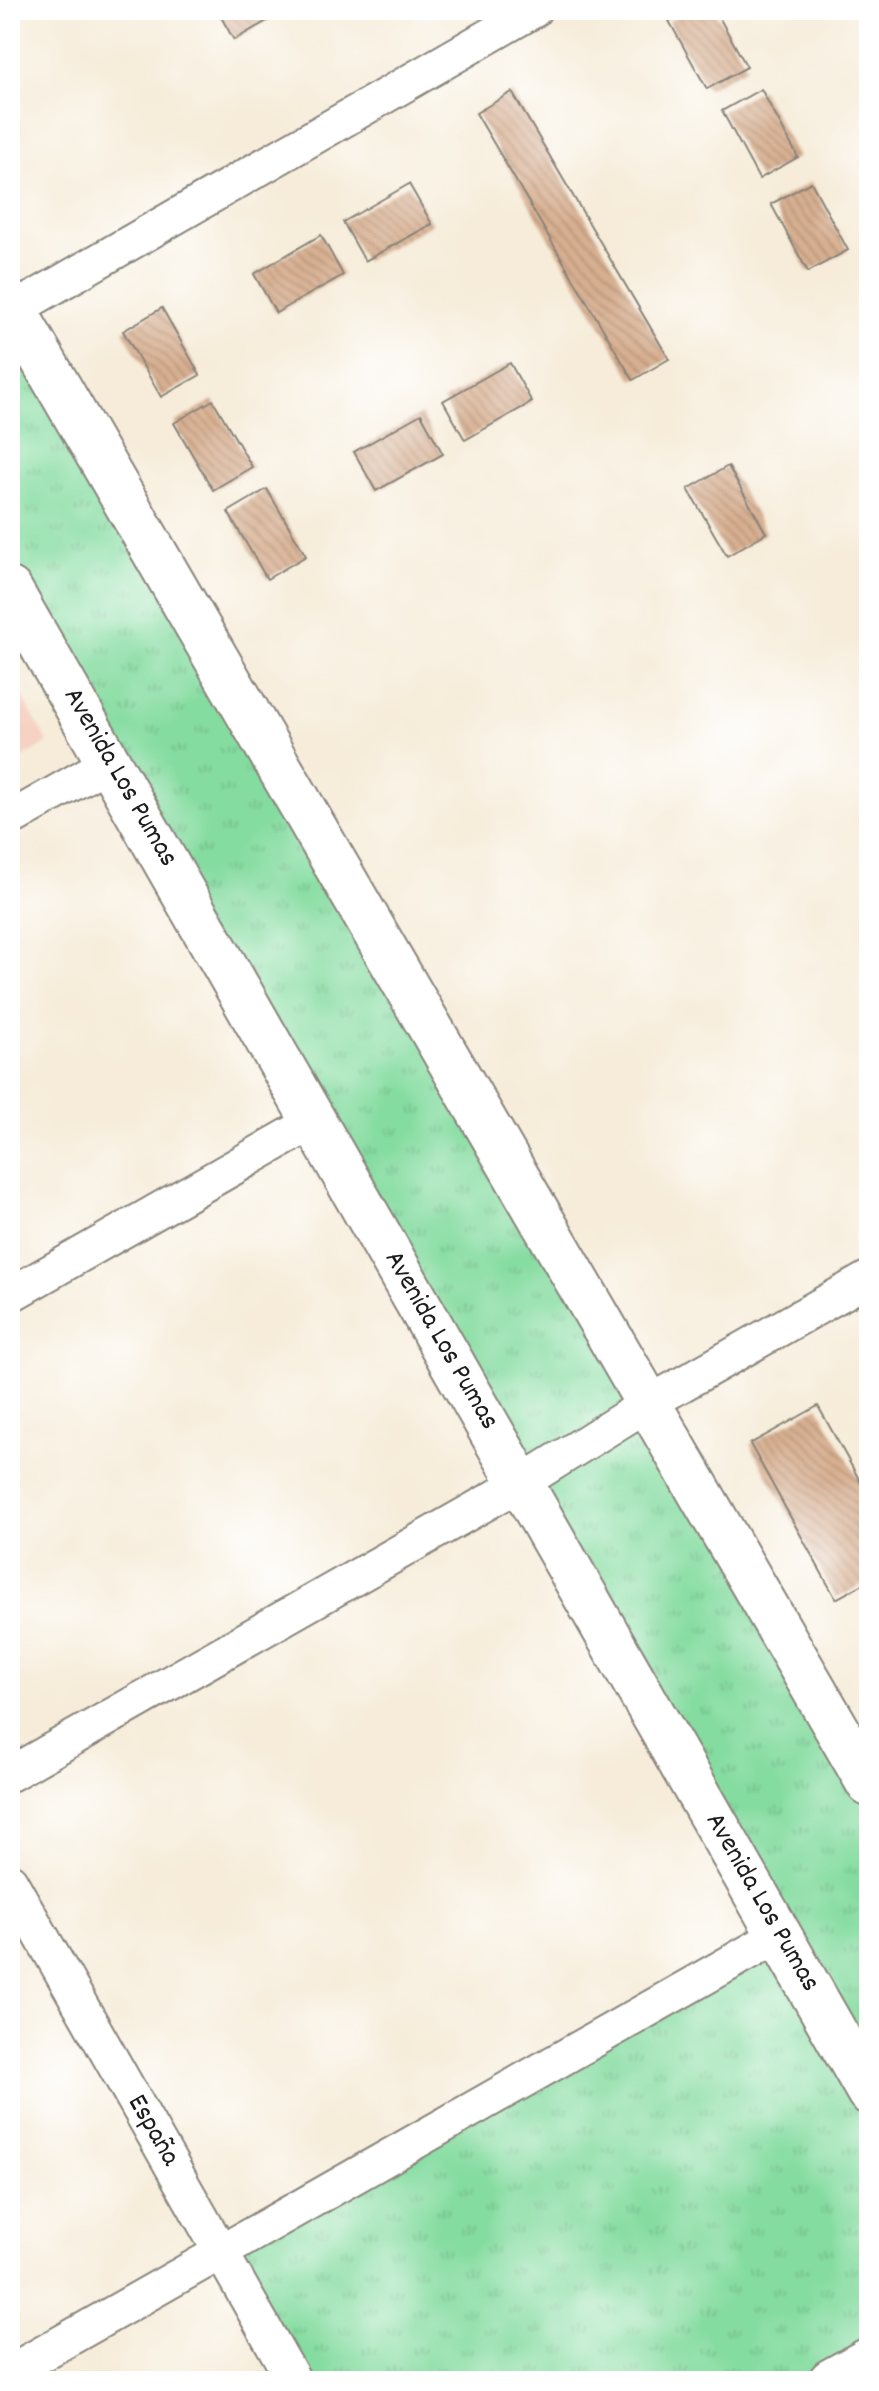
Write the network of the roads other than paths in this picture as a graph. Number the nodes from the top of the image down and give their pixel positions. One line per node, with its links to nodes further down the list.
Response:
1 (534, 10): 2 (street)
2 (11, 308): 9 (main road)
3 (10, 590): 4 (main road, Avenida Los Pumas)
4 (110, 762): 5 (street); 6 (main road, Avenida Los Pumas)
5 (10, 819)
6 (315, 1121): 8 (street); 10 (main road, Avenida Los Pumas)
7 (869, 1278): 9 (street)
8 (10, 1295)
9 (649, 1403): 10 (street); 12 (main road)
10 (521, 1483): 11 (street); 14 (main road, Avenida Los Pumas)
11 (10, 1774)
12 (869, 1784)
13 (10, 1881): 16 (street, España)
14 (779, 1935): 15 (main road, Avenida Los Pumas); 16 (street)
15 (869, 2092)
16 (221, 2252): 18 (street); 19 (street, España)
17 (869, 2360): 20 (main road)
18 (10, 2372)
19 (294, 2381)
20 (831, 2381)

